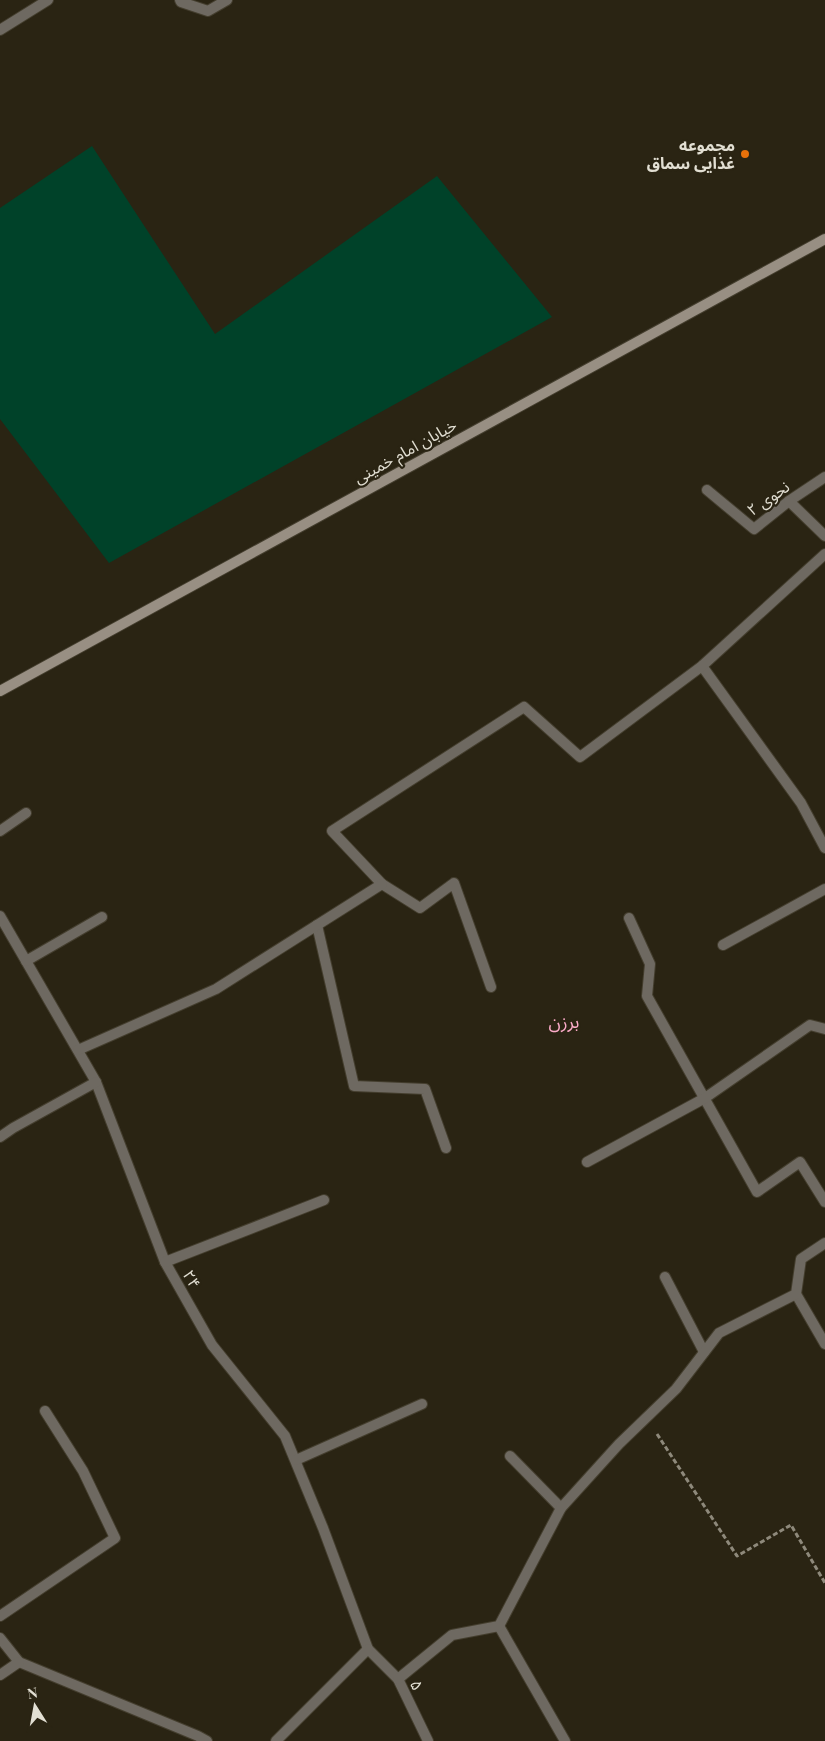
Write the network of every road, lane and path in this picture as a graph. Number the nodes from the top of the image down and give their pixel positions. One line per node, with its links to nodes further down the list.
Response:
1 (48, 0): 4 (street)
2 (180, 0): 3 (street)
3 (227, 0)
4 (0, 30)
5 (825, 239): 12 (main road, خیابان امام خمینی)
6 (825, 477): 8 (street, نحوی ۲)
7 (707, 490): 8 (street, نحوی ۲)
8 (789, 501): 9 (street)
9 (825, 536)
10 (825, 554): 11 (street)
11 (702, 666): 15 (street); 16 (street)
12 (0, 691)
13 (26, 813): 14 (street)
14 (0, 831)
15 (825, 848)
16 (382, 884): 21 (street); 24 (street)
17 (825, 889): 22 (street)
18 (0, 916): 23 (street, ۲۴)
19 (102, 917): 23 (street)
20 (629, 918): 28 (street)
21 (317, 925): 26 (street); 30 (street)
22 (723, 945)
23 (26, 961): 26 (street, ۲۴)
24 (491, 987)
25 (825, 1029): 28 (street)
26 (78, 1050): 27 (street, ۲۴)
27 (96, 1082): 29 (street); 35 (street, ۲۴)
28 (705, 1098): 31 (street); 33 (street)
29 (0, 1137)
30 (446, 1148)
31 (587, 1162)
32 (324, 1200): 35 (street)
33 (825, 1202)
34 (825, 1243): 37 (street)
35 (165, 1262): 44 (street, ۲۴)
36 (665, 1276): 39 (street)
37 (796, 1294): 38 (street); 39 (street)
38 (825, 1344)
39 (704, 1352): 42 (street)
40 (422, 1404): 44 (street)
41 (45, 1411): 47 (street)
42 (647, 1417): 45 (street); 46 (path)
43 (510, 1456): 45 (street)
44 (296, 1460): 50 (street, ۲۴)
45 (561, 1508): 48 (street)
46 (825, 1583)
47 (0, 1616)
48 (499, 1626): 53 (street); 57 (street)
49 (0, 1638): 51 (street)
50 (368, 1649): 53 (street, ۵); 55 (street)
51 (19, 1662): 52 (street); 54 (street)
52 (0, 1675)
53 (398, 1679): 56 (street, ۵)
54 (207, 1741)
55 (276, 1741)
56 (428, 1741)
57 (565, 1741)

